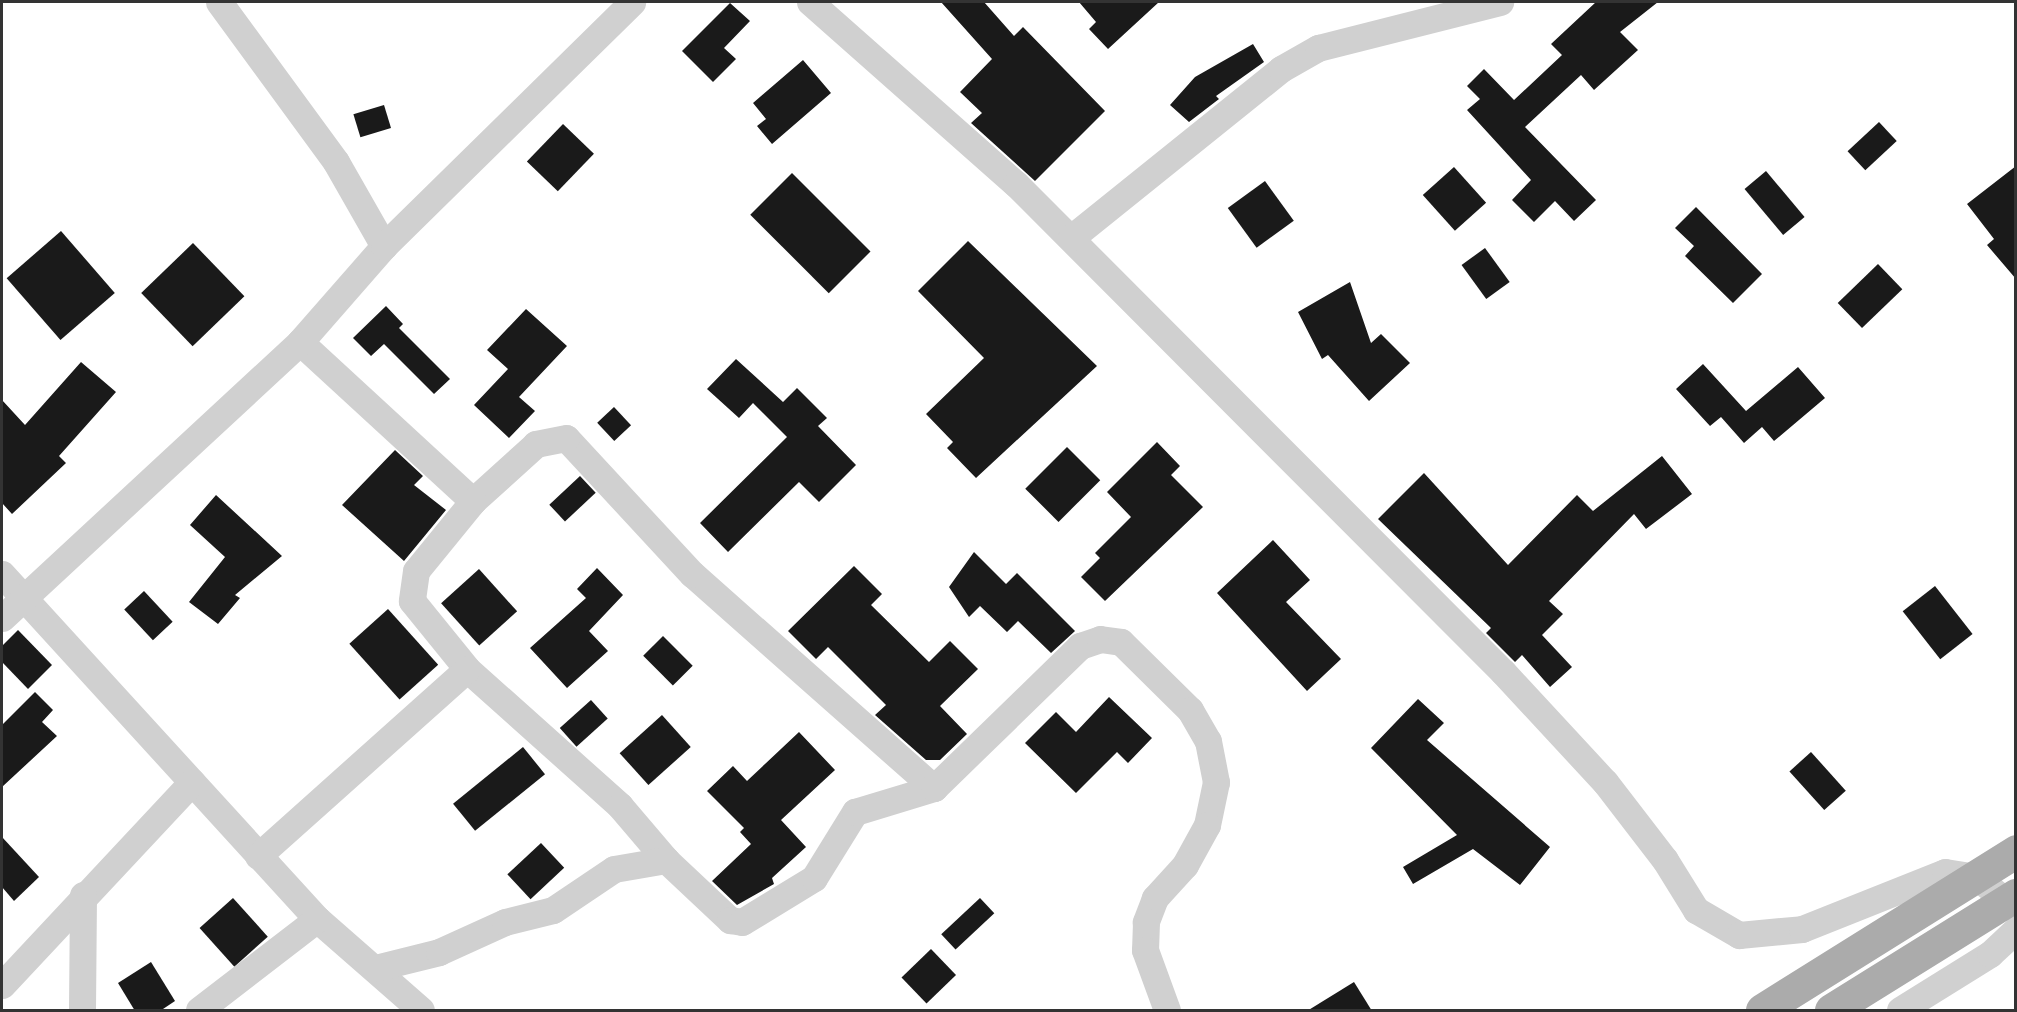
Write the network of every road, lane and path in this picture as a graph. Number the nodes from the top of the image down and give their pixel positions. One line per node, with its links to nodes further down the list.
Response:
1 (219, 2): 6 (street)
2 (632, 2): 6 (street)
3 (810, 2): 5 (street)
4 (1500, 2): 5 (street)
5 (1071, 238): 18 (street)
6 (384, 246): 7 (street)
7 (300, 342): 8 (street); 10 (street)
8 (474, 501): 12 (street); 14 (street)
9 (2, 574): 10 (street)
10 (26, 596): 11 (street); 13 (street)
11 (2, 618)
12 (467, 669): 16 (street); 17 (street)
13 (192, 782): 16 (street); 19 (street)
14 (934, 788): 17 (street); 27 (street)
15 (2016, 851): 18 (main road)
16 (258, 856): 21 (street)
17 (666, 860): 22 (street)
18 (1977, 877): 20 (street); 28 (main road)
19 (83, 895): 23 (street); 24 (street)
20 (2013, 910): 29 (main road); 30 (street)
21 (317, 919): 22 (street); 25 (street)
22 (375, 968): 26 (street)
23 (2, 985)
24 (82, 1011)
25 (199, 1011)
26 (421, 1011)
27 (1167, 1011)
28 (1762, 1011)
29 (1831, 1011)
30 (1899, 1011)

